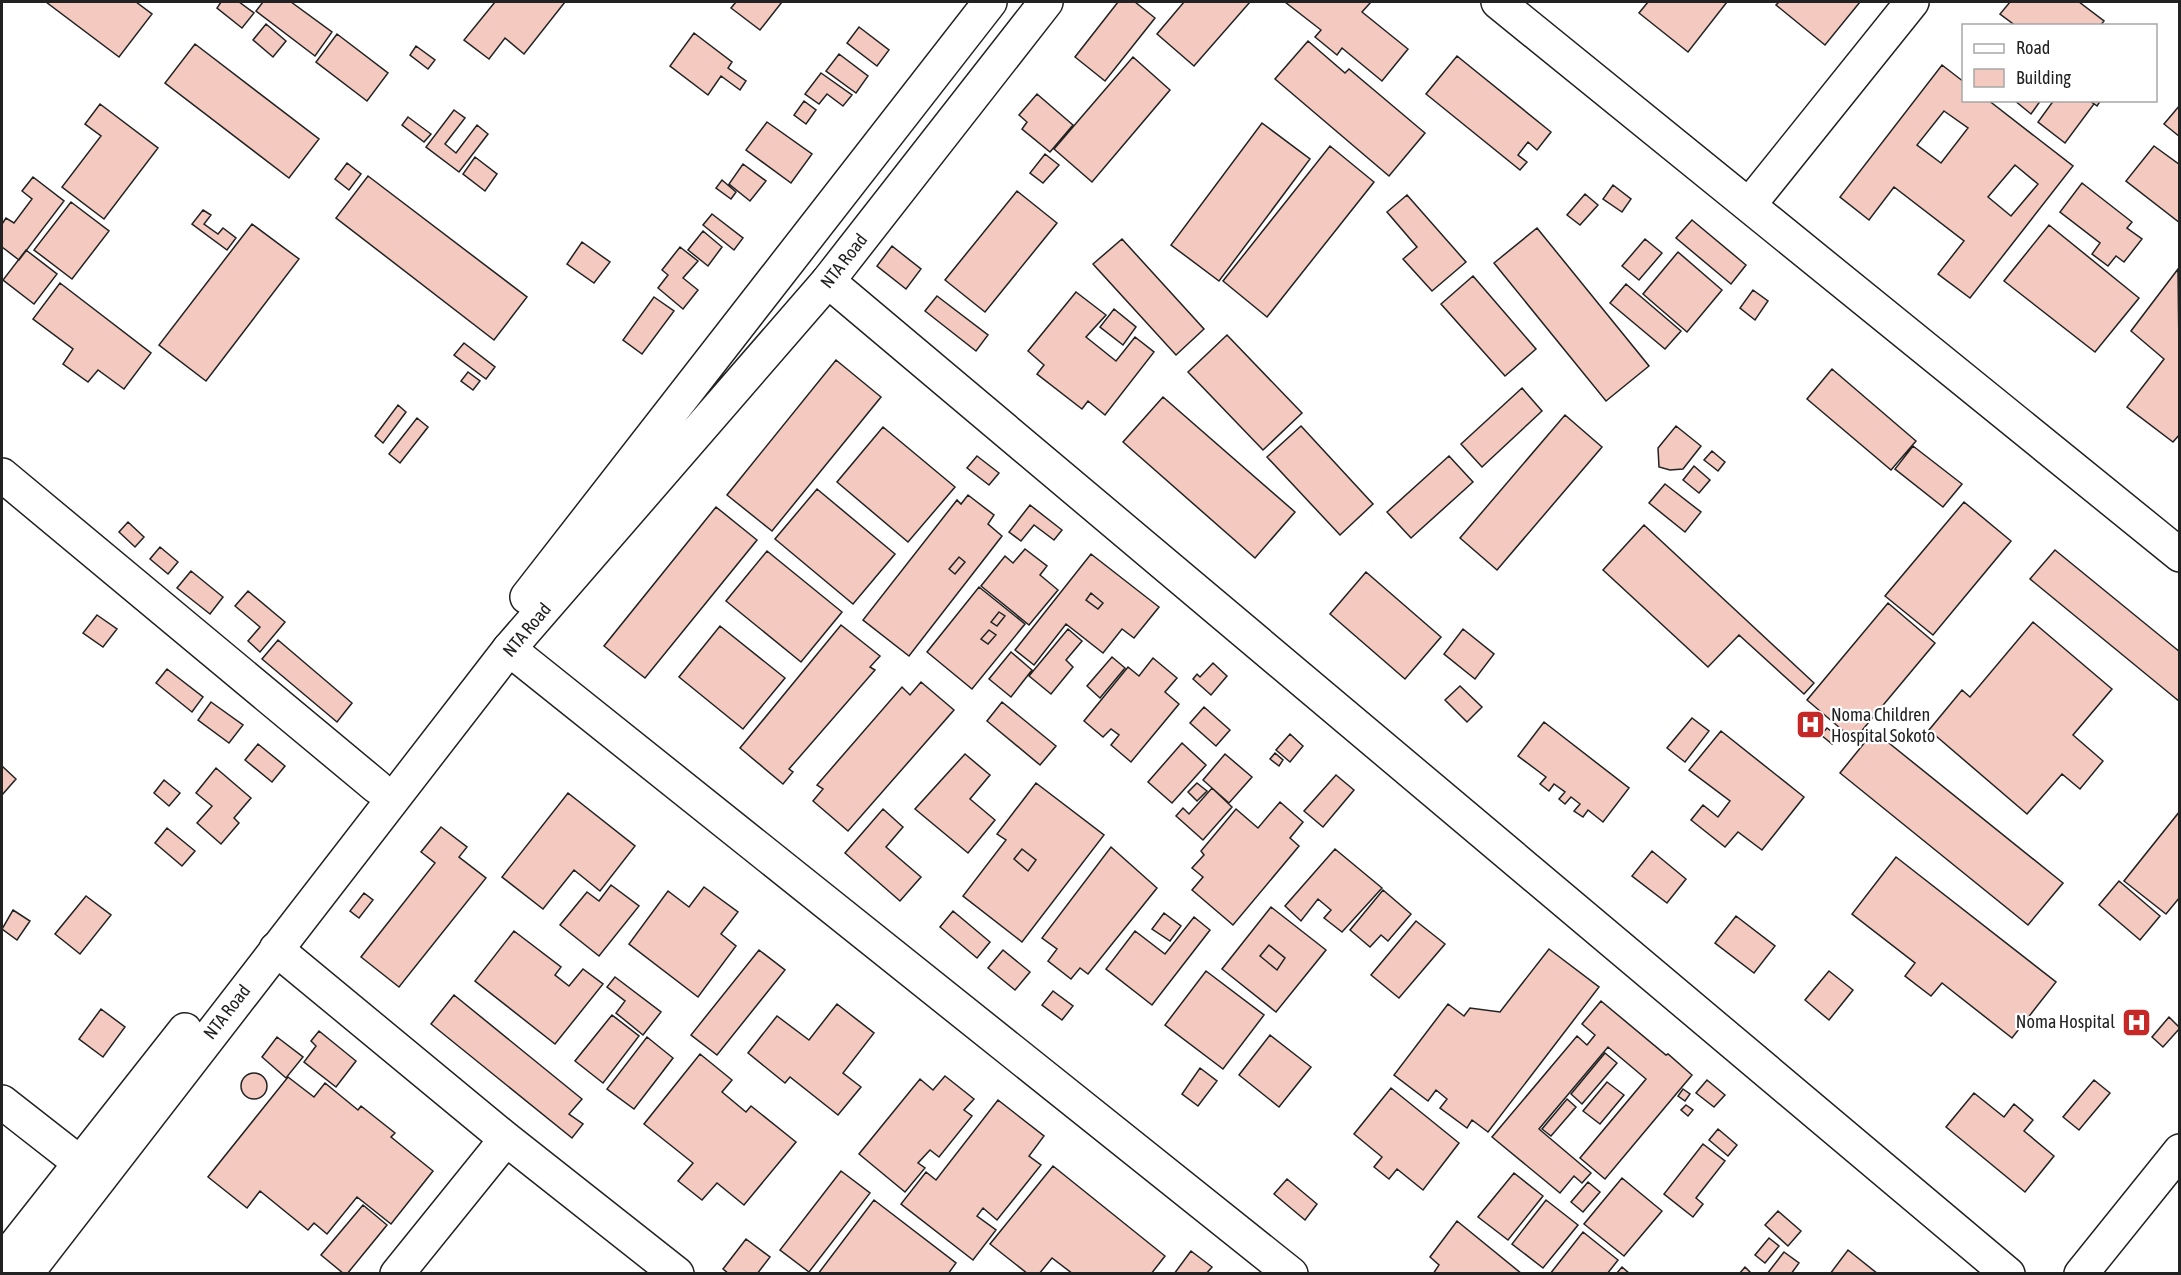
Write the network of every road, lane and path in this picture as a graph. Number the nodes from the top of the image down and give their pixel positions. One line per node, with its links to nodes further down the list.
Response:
1 (990, 2): 10 (street, NTA Road)
2 (1046, 2): 6 (street, NTA Road)
3 (1498, 2): 5 (street)
4 (1912, 2): 5 (street)
5 (1749, 205): 8 (street)
6 (828, 281): 9 (street, NTA Road); 21 (street)
7 (2, 476): 10 (street)
8 (2180, 555)
9 (509, 650): 11 (street, NTA Road); 20 (street)
10 (377, 787): 15 (street, NTA Road)
11 (276, 949): 13 (street); 17 (street, NTA Road)
12 (2, 1102): 15 (street)
13 (506, 1139): 18 (street); 19 (street)
14 (2180, 1151): 22 (street)
15 (80, 1163): 16 (street, NTA Road)
16 (2, 1262)
17 (26, 1274)
18 (397, 1274)
19 (677, 1274)
20 (1292, 1274)
21 (2008, 1274)
22 (2080, 1274)

